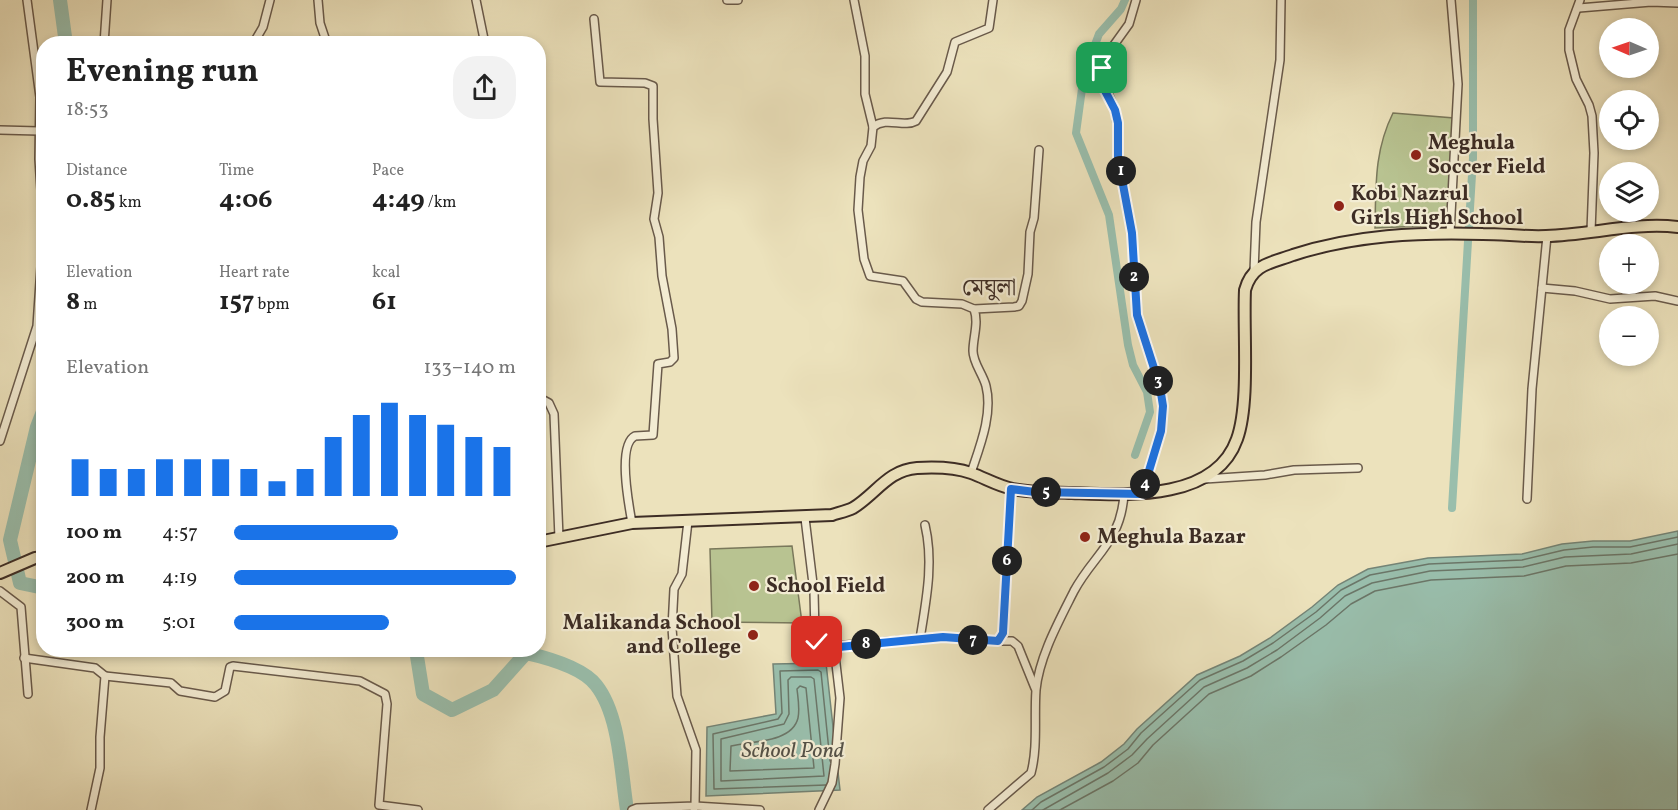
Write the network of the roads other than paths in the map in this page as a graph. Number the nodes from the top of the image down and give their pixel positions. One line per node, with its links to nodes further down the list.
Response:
1 (27, 0): 16 (street)
2 (107, 0): 17 (street)
3 (270, 0): 18 (street)
4 (316, 0): 19 (street)
5 (476, 0): 20 (street)
6 (727, 0): 7 (street)
7 (738, 0)
8 (854, 0): 21 (street)
9 (993, 0): 21 (street)
10 (1136, 0): 41 (street)
11 (1281, 0): 29 (street)
12 (1451, 0): 27 (street)
13 (1678, 3): 14 (street)
14 (1580, 4): 26 (street)
15 (594, 19): 45 (street)
16 (36, 36)
17 (105, 36)
18 (258, 36)
19 (324, 36)
20 (483, 36)
21 (873, 127): 32 (street)
22 (0, 130): 23 (street)
23 (36, 131)
24 (1040, 150): 32 (street)
25 (1678, 227): 26 (main road)
26 (1591, 231): 28 (main road)
27 (1453, 233): 28 (main road); 29 (main road)
28 (1546, 236): 30 (street)
29 (1254, 271): 38 (main road)
30 (1542, 288): 31 (street); 42 (street)
31 (1678, 301)
32 (974, 309): 37 (street)
33 (36, 329): 35 (street)
34 (546, 402): 47 (street)
35 (0, 441)
36 (1358, 468): 38 (street)
37 (971, 473): 39 (main road); 43 (main road)
38 (1199, 479): 41 (main road)
39 (1011, 489): 40 (main road); 53 (street)
40 (1124, 494): 41 (main road); 57 (street)
41 (1142, 494)
42 (1527, 499)
43 (805, 518): 44 (main road); 54 (street)
44 (688, 521): 45 (main road); 59 (street)
45 (632, 523): 47 (main road)
46 (926, 525): 52 (street)
47 (559, 538): 48 (main road)
48 (546, 540)
49 (36, 559): 50 (main road)
50 (0, 573)
51 (0, 591): 55 (street)
52 (920, 639): 53 (street); 54 (street)
53 (998, 641): 57 (street)
54 (834, 647): 64 (street)
55 (24, 658): 56 (street); 58 (street)
56 (105, 676): 61 (street); 62 (street)
57 (1036, 691): 65 (street)
58 (28, 694)
59 (694, 808): 60 (street); 63 (street)
60 (634, 809)
61 (91, 810)
62 (418, 810)
63 (760, 810)
64 (819, 810)
65 (988, 810)

